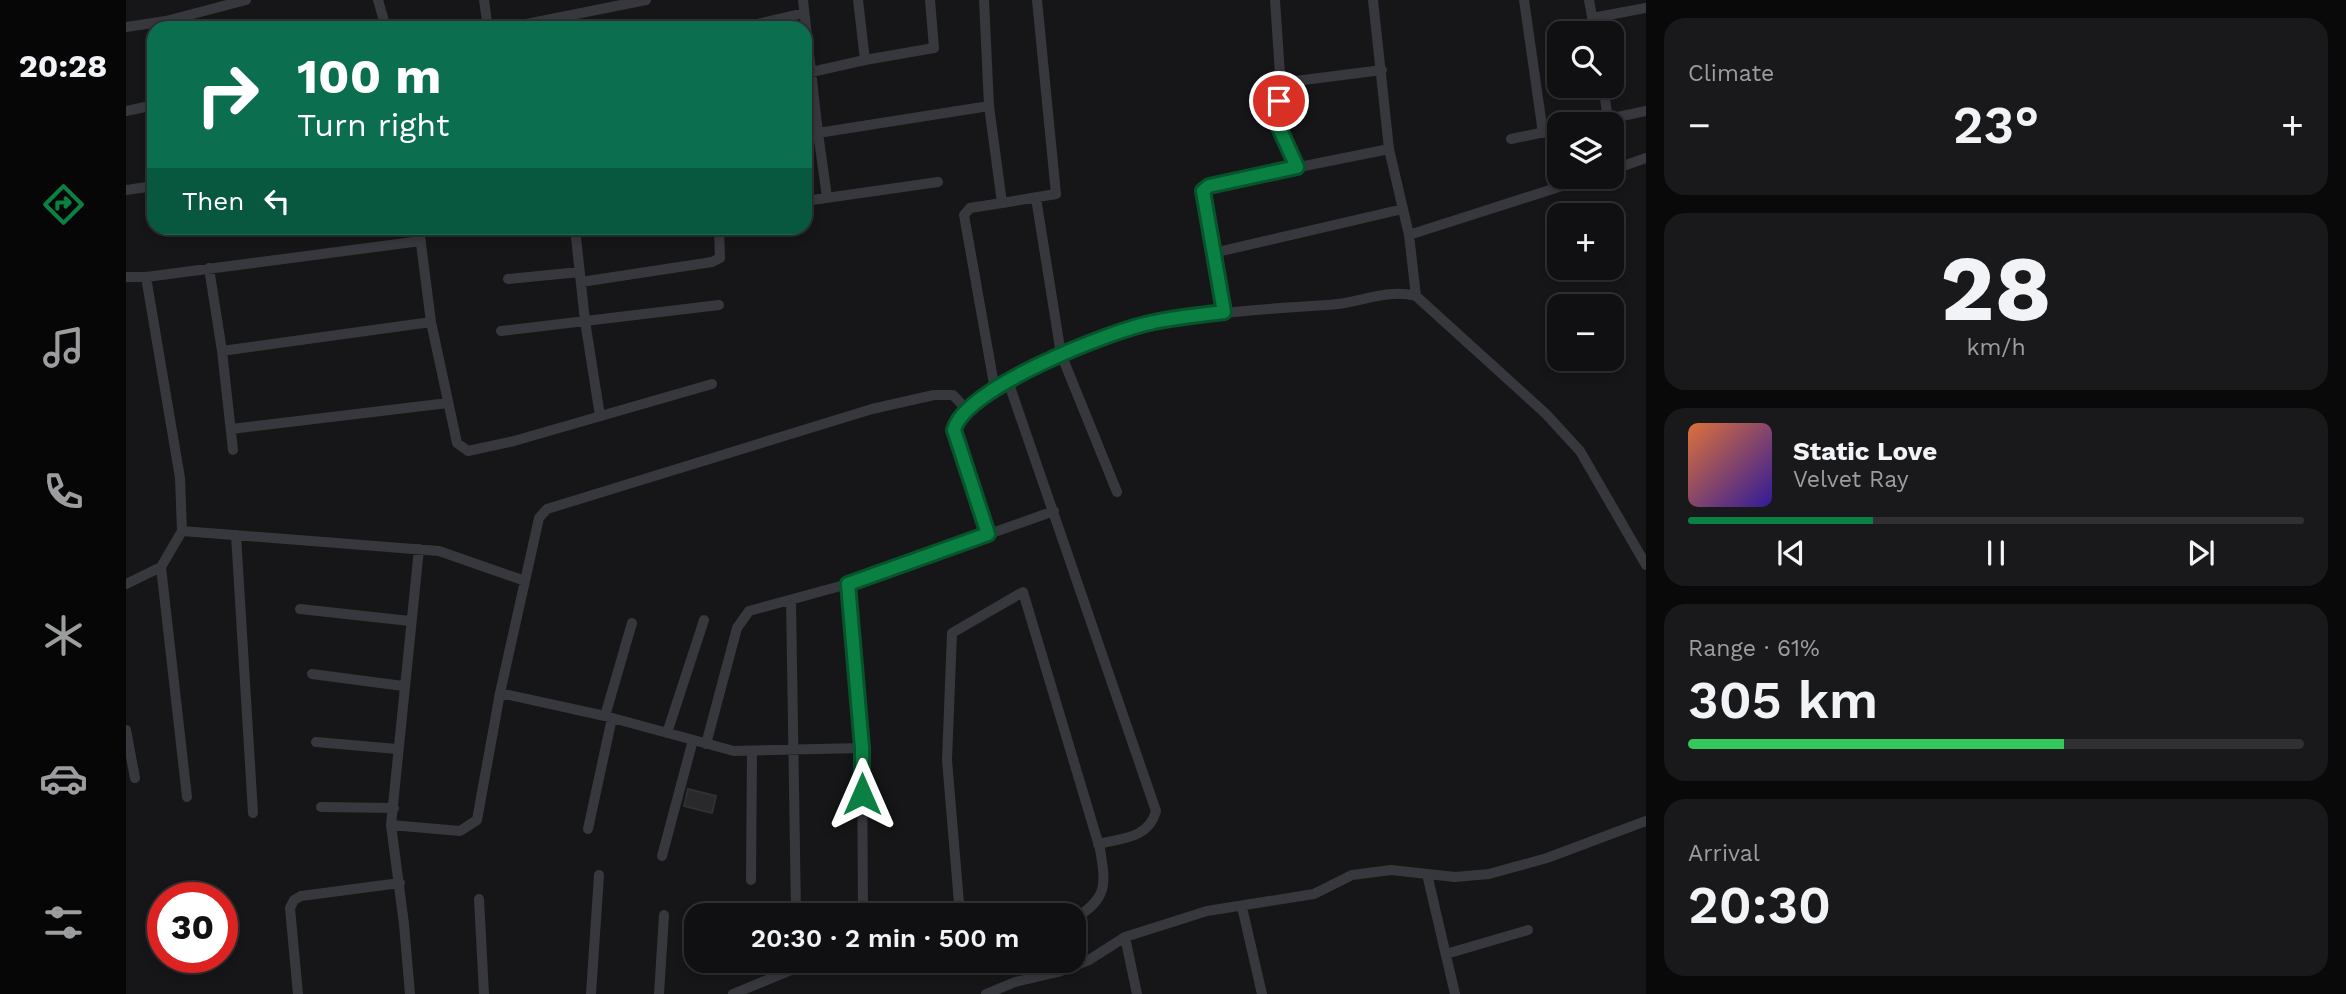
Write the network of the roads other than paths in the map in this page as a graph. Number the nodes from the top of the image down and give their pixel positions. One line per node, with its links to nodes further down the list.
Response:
1 (246, 0): 17 (street)
2 (378, 0): 18 (street)
3 (484, 0): 19 (street)
4 (646, 0): 20 (street)
5 (803, 0): 15 (street)
6 (859, 0): 26 (street)
7 (930, 0): 26 (street)
8 (984, 0): 32 (street)
9 (1037, 0): 50 (street)
10 (1275, 0): 29 (street)
11 (1373, 0): 27 (street)
12 (1524, 0): 38 (street)
13 (1589, 0): 16 (street)
14 (1646, 8): 16 (street)
15 (804, 13): 21 (street); 22 (street)
16 (1592, 18): 23 (street)
17 (166, 21)
18 (384, 21)
19 (487, 21)
20 (541, 21)
21 (770, 21)
22 (805, 21)
23 (1593, 21)
24 (147, 24): 25 (street)
25 (126, 27)
26 (865, 60): 28 (street)
27 (1382, 70): 29 (street); 41 (street)
28 (812, 72)
29 (1280, 83): 44 (street)
30 (812, 97): 37 (street)
31 (147, 106): 33 (street)
32 (989, 106): 37 (street); 52 (street)
33 (126, 111)
34 (1646, 111): 35 (street)
35 (1624, 116)
36 (1547, 132): 38 (street)
37 (818, 133): 39 (street); 49 (street)
38 (1543, 133): 40 (street)
39 (812, 134)
40 (1511, 139)
41 (1389, 149): 44 (street); 53 (street)
42 (1646, 158): 43 (street)
43 (1624, 166)
44 (1297, 167): 59 (street)
45 (938, 182): 49 (street)
46 (147, 187): 48 (street)
47 (1553, 189): 57 (street)
48 (126, 190)
49 (827, 197): 51 (street)
50 (1036, 198): 52 (street); 72 (street)
51 (812, 200)
52 (1002, 203): 75 (street)
53 (1404, 209): 57 (street); 59 (street)
54 (420, 235): 58 (street)
55 (576, 235): 63 (street)
56 (720, 235): 63 (street)
57 (1409, 235): 65 (street)
58 (421, 241): 60 (street); 69 (street)
59 (1213, 253): 67 (street)
60 (209, 268): 62 (street); 71 (street)
61 (126, 277): 62 (street)
62 (146, 277): 83 (street)
63 (581, 277): 64 (street); 68 (street)
64 (508, 279)
65 (1416, 296): 67 (street); 87 (street)
66 (719, 304): 68 (street)
67 (1224, 312): 72 (street)
68 (584, 321): 70 (street); 78 (street)
69 (431, 322): 71 (street); 76 (street)
70 (501, 331)
71 (222, 351): 79 (street)
72 (1061, 354): 73 (street); 81 (street)
73 (1008, 381): 75 (street); 82 (street)
74 (712, 384): 78 (street)
75 (995, 390): 77 (street)
76 (448, 403): 78 (street); 79 (street)
77 (967, 410): 84 (street); 89 (street)
78 (600, 416)
79 (230, 429): 80 (street)
80 (233, 450)
81 (1117, 492)
82 (1054, 511): 84 (street); 118 (street)
83 (182, 531): 85 (street); 88 (street)
84 (988, 534): 91 (street)
85 (236, 535): 86 (street); 114 (street)
86 (419, 549): 89 (street); 95 (street)
87 (1646, 565)
88 (161, 567): 90 (street); 111 (street)
89 (525, 581): 99 (street)
90 (126, 583)
91 (848, 584): 92 (street); 106 (street)
92 (791, 600): 105 (street); 109 (street)
93 (300, 608): 95 (street)
94 (704, 620): 102 (street)
95 (411, 621): 98 (street)
96 (632, 623): 100 (street)
97 (312, 674): 98 (street)
98 (403, 685): 107 (street)
99 (500, 693): 100 (street); 116 (street)
100 (609, 717): 102 (street); 117 (street)
101 (126, 730): 110 (street)
102 (667, 733): 103 (street)
103 (693, 740): 105 (street); 119 (street)
104 (316, 742): 107 (street)
105 (706, 744): 108 (street)
106 (862, 748): 109 (street); 126 (street)
107 (397, 749): 113 (street)
108 (752, 751): 109 (street); 122 (street)
109 (796, 751): 125 (street)
110 (135, 778)
111 (187, 797)
112 (321, 807): 113 (street)
113 (394, 808): 116 (street)
114 (253, 813)
115 (1646, 821): 120 (street)
116 (391, 824): 123 (street)
117 (588, 829)
118 (1098, 844): 127 (street); 129 (street)
119 (662, 856)
120 (1427, 874): 128 (street); 133 (street)
121 (599, 875): 138 (street)
122 (751, 880)
123 (400, 883): 135 (street); 136 (street)
124 (479, 899): 137 (street)
125 (796, 903)
126 (863, 903)
127 (959, 903)
128 (1242, 907): 132 (street); 143 (street)
129 (1086, 911)
130 (664, 915): 139 (street)
131 (1528, 930): 133 (street)
132 (1125, 937): 141 (street); 142 (street)
133 (1446, 954): 144 (street)
134 (784, 973): 140 (street)
135 (298, 994)
136 (410, 994)
137 (484, 994)
138 (591, 994)
139 (659, 994)
140 (733, 994)
141 (986, 994)
142 (1137, 994)
143 (1262, 994)
144 (1455, 994)

